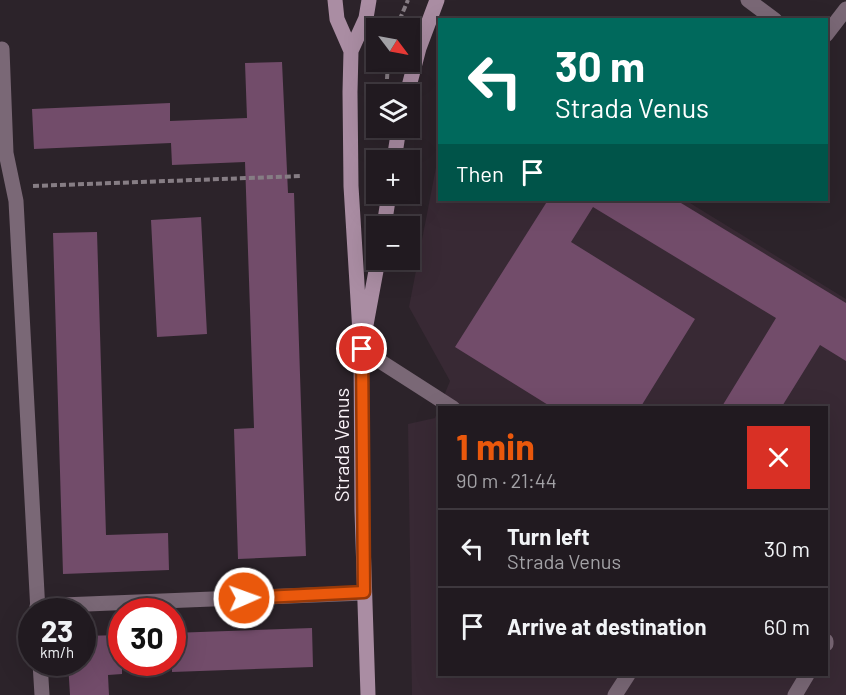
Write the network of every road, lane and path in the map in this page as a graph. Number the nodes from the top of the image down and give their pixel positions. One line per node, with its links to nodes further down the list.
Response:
1 (335, 0): 11 (main road, Strada Venus)
2 (369, 0): 11 (main road, Strada Venus)
3 (408, 0): 7 (path)
4 (437, 0): 12 (main road)
5 (748, 0): 8 (street)
6 (846, 9): 9 (street)
7 (400, 18)
8 (772, 18)
9 (828, 32)
10 (2, 49): 13 (street)
11 (351, 51): 17 (main road, Strada Venus)
12 (410, 84)
13 (3, 154): 15 (street)
14 (302, 176): 15 (path)
15 (13, 187): 20 (street)
16 (376, 270): 17 (main road)
17 (362, 349): 18 (street); 19 (main road, Strada Venus)
18 (450, 406)
19 (364, 592): 21 (street); 26 (main road, Strada Venus)
20 (37, 598)
21 (96, 606)
22 (41, 676): 25 (street)
23 (627, 676): 27 (street)
24 (806, 676): 28 (street)
25 (42, 695)
26 (368, 695)
27 (615, 695)
28 (795, 695)

